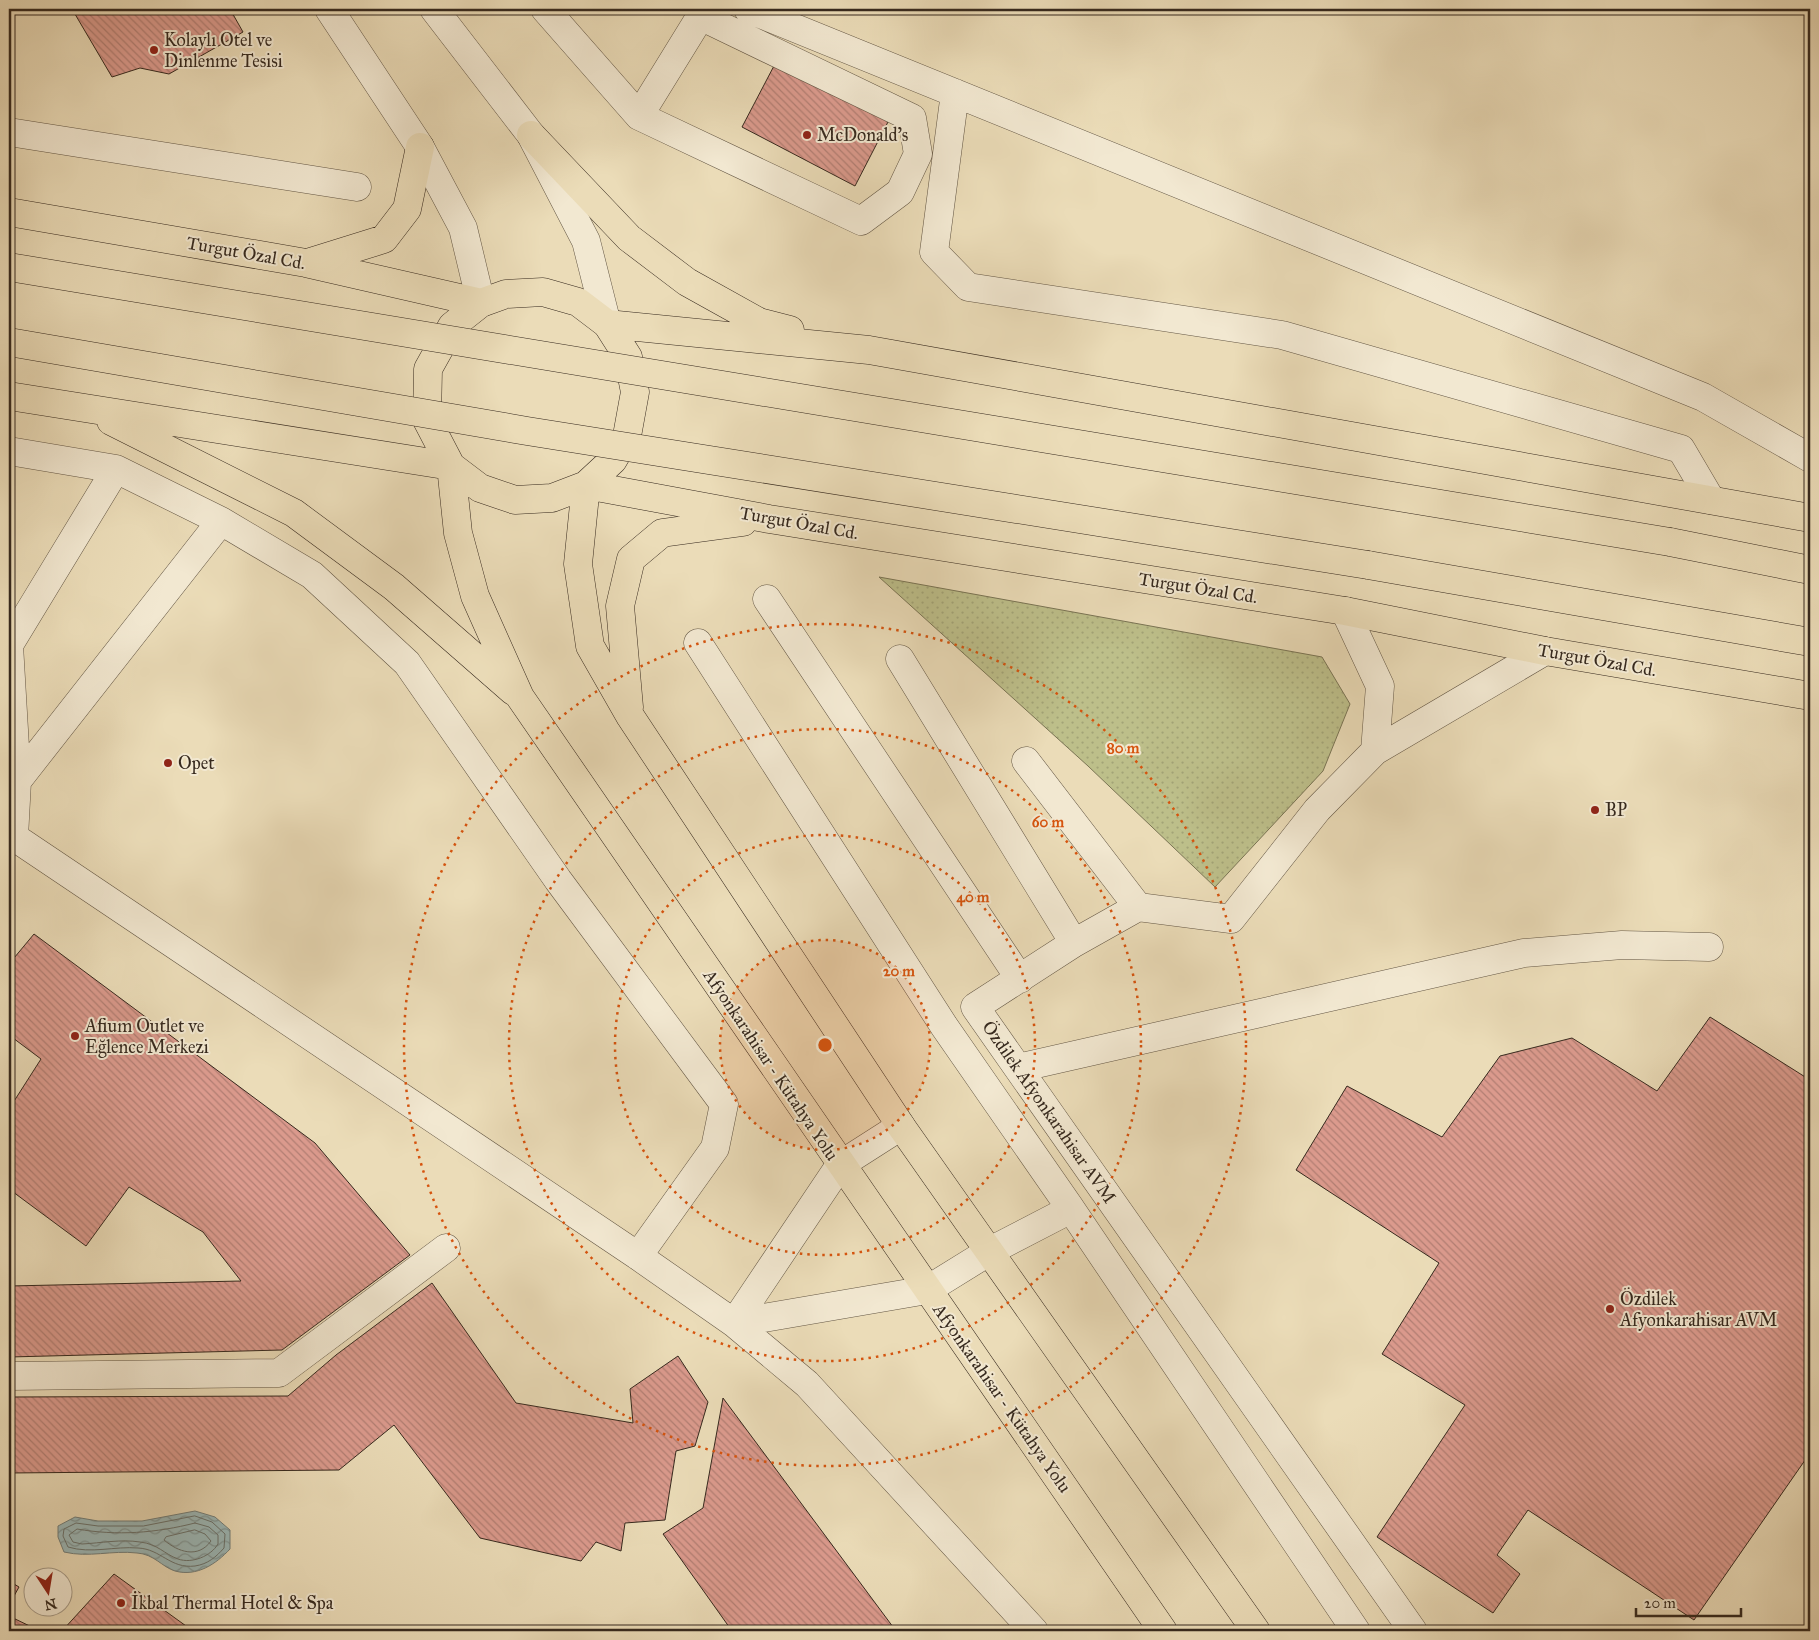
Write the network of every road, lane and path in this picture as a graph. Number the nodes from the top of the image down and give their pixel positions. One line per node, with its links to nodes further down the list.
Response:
1 (329, 9): 10 (street)
2 (434, 9): 9 (street)
3 (545, 9): 7 (street)
4 (748, 9): 6 (street)
5 (703, 12): 7 (street); 7 (street)
6 (955, 93): 22 (street); 26 (street)
7 (639, 116)
8 (9, 132): 11 (street)
9 (531, 135): 16 (street); 18 (highway)
10 (420, 147): 13 (highway); 15 (street)
11 (357, 187)
12 (9, 212): 13 (highway, Turgut Özal Cd.)
13 (306, 264): 15 (highway, Turgut Özal Cd.)
14 (9, 267): 30 (highway, bridge)
15 (481, 303): 16 (highway); 23 (highway)
16 (607, 324): 18 (highway); 25 (highway)
17 (9, 342): 34 (highway, bridge)
18 (869, 350): 26 (highway)
19 (9, 396): 20 (highway)
20 (88, 410): 23 (highway); 39 (highway)
21 (9, 451): 24 (street)
22 (1810, 458)
23 (451, 466): 25 (highway); 39 (highway, Afyonkarahisar - Kütahya Yolu)
24 (116, 469): 29 (street); 33 (street)
25 (586, 485): 27 (highway, Turgut Özal Cd.); 40 (highway)
26 (1711, 500): 28 (highway)
27 (768, 518): 32 (highway, Turgut Özal Cd.); 40 (highway)
28 (1810, 518)
29 (220, 521): 43 (street); 57 (street)
30 (1810, 570)
31 (767, 599): 48 (street)
32 (1345, 612): 36 (highway, Turgut Özal Cd.); 41 (street)
33 (17, 617): 43 (street)
34 (1810, 642)
35 (698, 643): 50 (street)
36 (1545, 651): 38 (highway, Turgut Özal Cd.); 41 (street)
37 (900, 659): 46 (street)
38 (1810, 696)
39 (520, 697): 53 (highway, Afyonkarahisar - Kütahya Yolu)
40 (630, 716): 52 (highway)
41 (1375, 751): 45 (street)
42 (1026, 761): 45 (street)
43 (17, 781): 44 (street)
44 (11, 838): 57 (street)
45 (1138, 907): 46 (street, Özdilek Afyonkarahisar AVM)
46 (1074, 943): 48 (street, Özdilek Afyonkarahisar AVM)
47 (1709, 947): 51 (street)
48 (1020, 978): 49 (street, Özdilek Afyonkarahisar AVM)
49 (975, 1007): 50 (street); 51 (street, Özdilek Afyonkarahisar AVM)
50 (944, 1026): 54 (street)
51 (1018, 1068): 65 (street, Özdilek Afyonkarahisar AVM)
52 (901, 1126): 53 (street); 56 (highway)
53 (840, 1165): 58 (highway, Afyonkarahisar - Kütahya Yolu); 59 (street)
54 (1070, 1210): 56 (street); 64 (street)
55 (446, 1248): 60 (street)
56 (990, 1251): 58 (street); 63 (highway)
57 (638, 1256): 59 (street)
58 (927, 1290): 59 (street); 62 (highway, Afyonkarahisar - Kütahya Yolu)
59 (734, 1324): 61 (street)
60 (9, 1376)
61 (1034, 1631)
62 (1163, 1631)
63 (1256, 1631)
64 (1356, 1631)
65 (1413, 1631)

